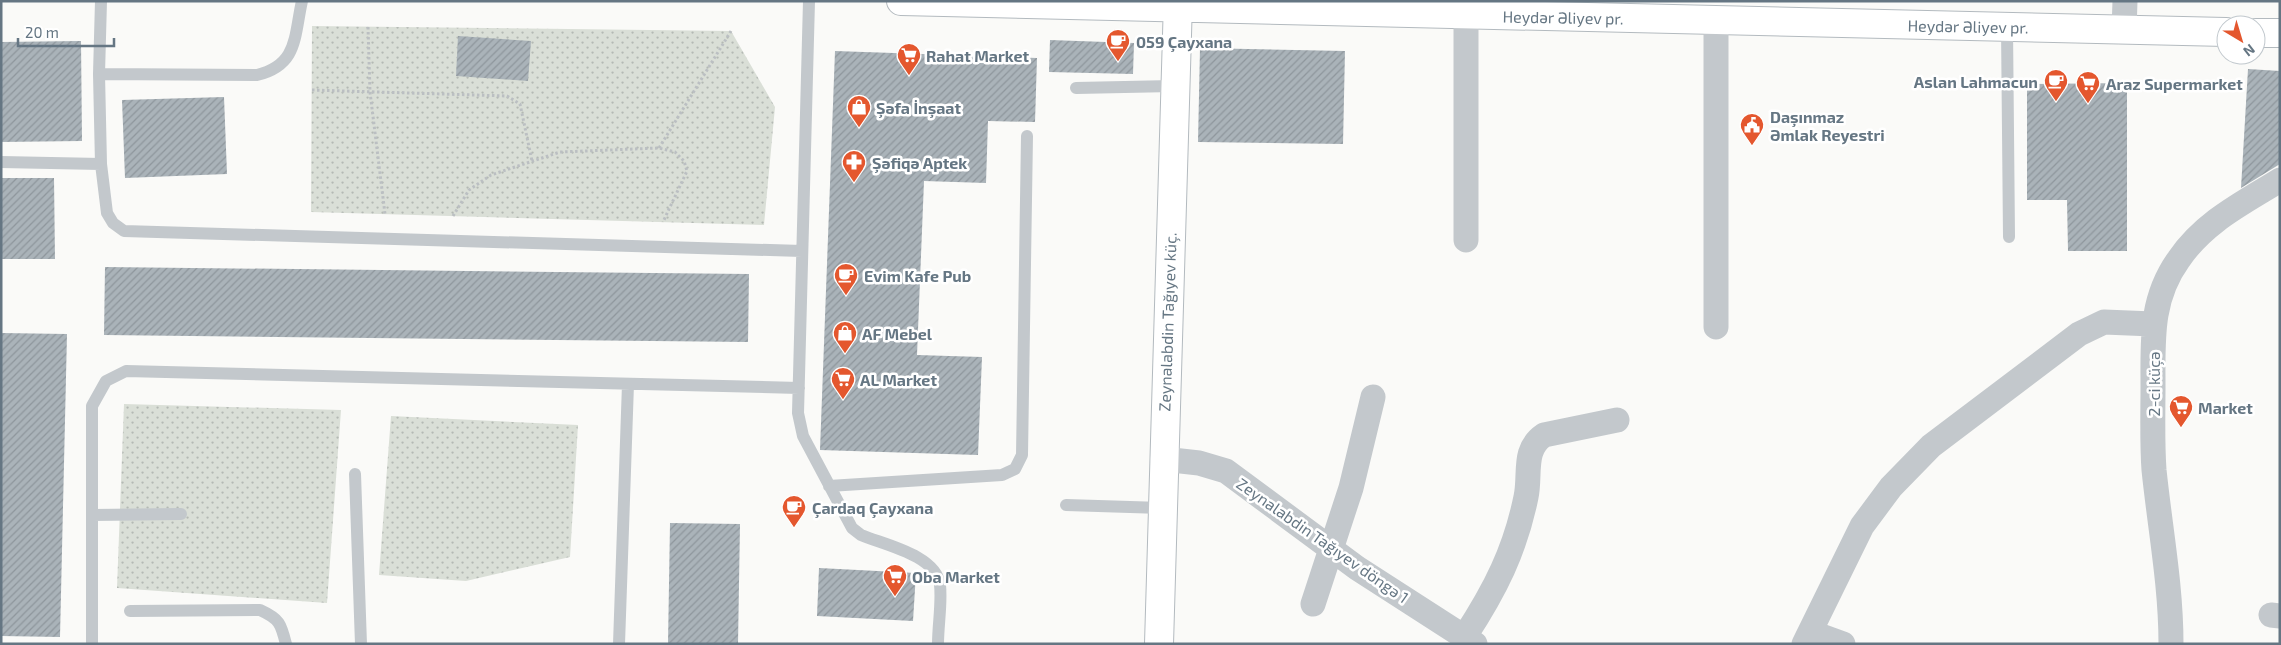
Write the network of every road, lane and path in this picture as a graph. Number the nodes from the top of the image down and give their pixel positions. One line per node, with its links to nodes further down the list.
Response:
1 (101, 1): 16 (lane)
2 (302, 1): 16 (lane)
3 (809, 1): 32 (lane)
4 (901, 1): 6 (main road, Heydər Əliyev pr.)
5 (2125, 1): 11 (street)
6 (1177, 4): 7 (main road, Heydər Əliyev pr.); 17 (main road, Zeynalabdin Tağıyev küç.)
7 (1466, 14): 8 (main road, Heydər Əliyev pr.); 31 (street)
8 (1716, 21): 10 (main road, Heydər Əliyev pr.); 34 (street)
9 (368, 27): 20 (path)
10 (2006, 27): 11 (main road, Heydər Əliyev pr.); 30 (lane)
11 (2124, 30): 13 (main road, Heydər Əliyev pr.)
12 (730, 31): 22 (path)
13 (2216, 32)
14 (2266, 33): 15 (main road)
15 (2280, 33)
16 (99, 74): 25 (lane)
17 (1173, 86): 18 (lane); 39 (main road, Zeynalabdin Tağıyev küç.)
18 (1076, 88)
19 (312, 90): 20 (path)
20 (370, 92): 24 (path); 27 (path)
21 (1028, 136): 41 (lane)
22 (660, 148): 24 (path); 29 (path)
23 (1, 162): 25 (lane)
24 (532, 162): 28 (path)
25 (101, 164): 32 (lane)
26 (2280, 180): 33 (street, 2-ci küçə)
27 (385, 214)
28 (453, 216)
29 (663, 222)
30 (2009, 236)
31 (1466, 240)
32 (802, 251): 36 (lane)
33 (2153, 324): 49 (street); 58 (street, 2-ci küçə)
34 (1716, 327)
35 (628, 384): 36 (lane); 45 (lane); 54 (lane)
36 (799, 388): 41 (lane)
37 (1373, 397): 46 (street)
38 (1617, 420): 50 (street)
39 (1163, 459): 43 (main road, Zeynalabdin Tağıyev küç.); 46 (street, Zeynalabdin Tağıyev döngə 1)
40 (355, 474): 53 (lane)
41 (829, 486): 55 (lane)
42 (1066, 505): 43 (lane)
43 (1162, 508): 56 (main road, Zeynalabdin Tağıyev küç.)
44 (181, 514): 45 (lane)
45 (92, 515): 51 (lane)
46 (1331, 549): 47 (street); 50 (street, Zeynalabdin Tağıyev döngə 1)
47 (1313, 604)
48 (130, 611): 52 (lane)
49 (1807, 638): 57 (street)
50 (1470, 640)
51 (92, 644)
52 (286, 644)
53 (361, 644)
54 (619, 644)
55 (938, 644)
56 (1159, 644)
57 (1843, 644)
58 (2171, 644)

